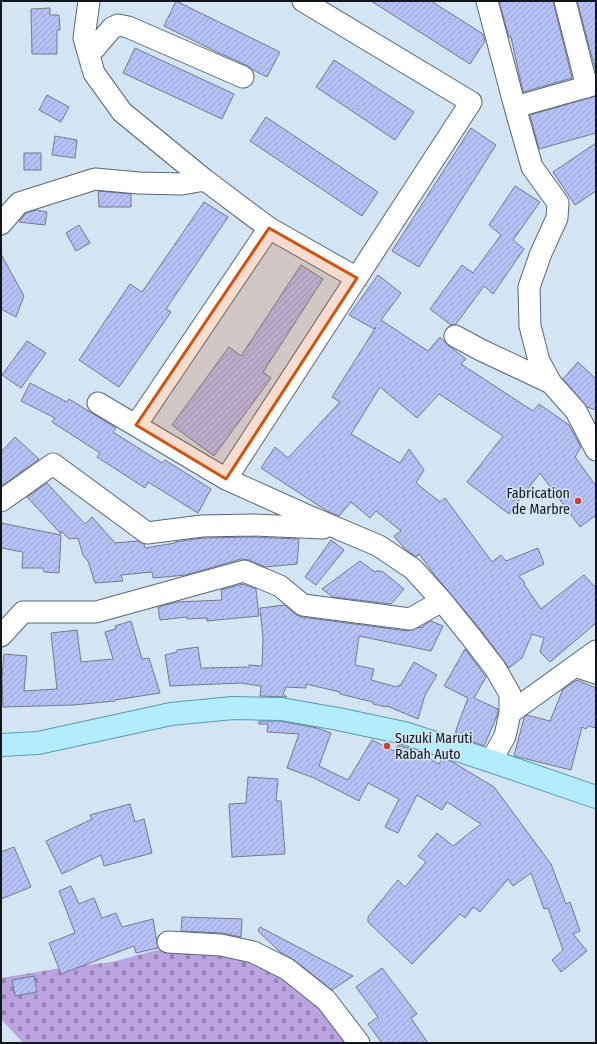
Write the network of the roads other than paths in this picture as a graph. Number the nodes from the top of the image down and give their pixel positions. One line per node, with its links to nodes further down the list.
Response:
1 (89, 1): 5 (street)
2 (303, 1): 12 (street)
3 (487, 1): 8 (street)
4 (565, 1): 7 (street)
5 (89, 56): 6 (street); 9 (street)
6 (243, 76)
7 (591, 85): 8 (street)
8 (515, 107): 14 (street)
9 (205, 180): 10 (street); 11 (street)
10 (1, 224)
11 (269, 228): 12 (street); 16 (street)
12 (357, 278): 18 (street)
13 (455, 336): 14 (street)
14 (551, 383): 17 (street)
15 (98, 403): 16 (street)
16 (136, 425): 18 (street)
17 (596, 450)
18 (226, 479): 20 (street)
19 (1, 501): 20 (street)
20 (338, 529): 21 (street)
21 (442, 601): 22 (street); 26 (street)
22 (1, 636)
23 (596, 651): 24 (street)
24 (575, 666): 25 (street); 26 (street)
25 (596, 673)
26 (510, 713): 28 (street)
27 (1, 745): 28 (main road)
28 (490, 760): 29 (main road)
29 (596, 797)
30 (168, 942): 31 (street)
31 (359, 1043)

